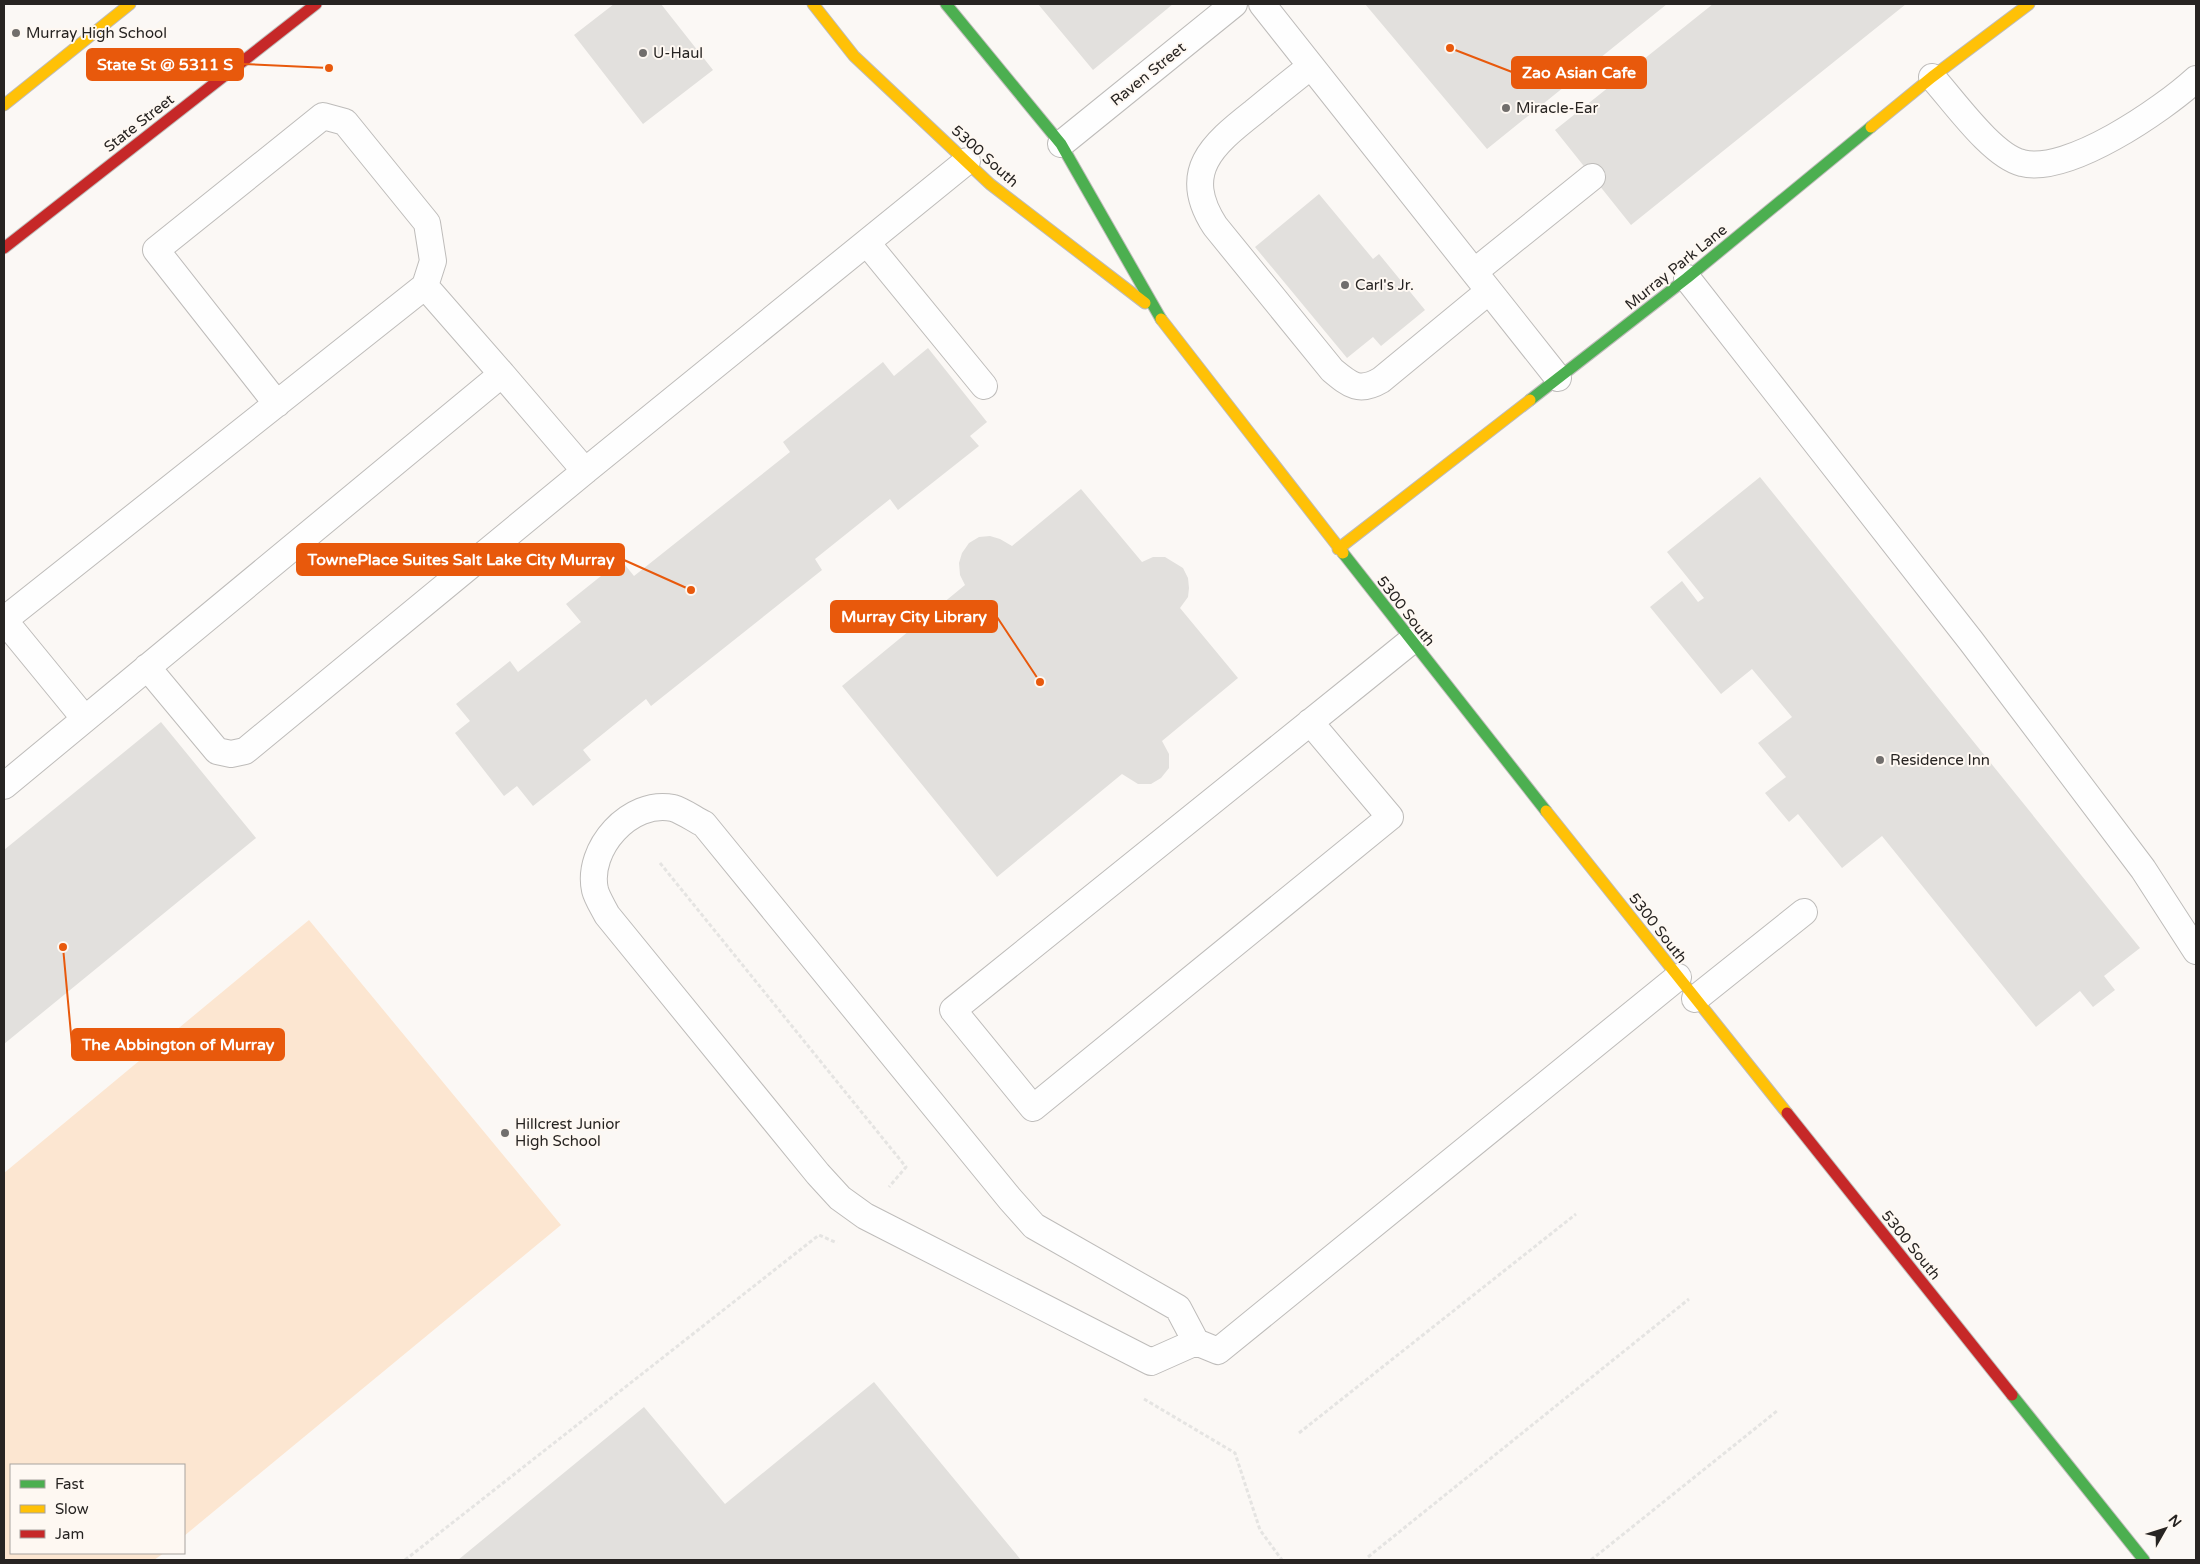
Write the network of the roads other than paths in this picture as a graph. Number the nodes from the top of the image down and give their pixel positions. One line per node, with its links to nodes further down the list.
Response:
1 (128, 4): 11 (main road)
2 (316, 4): 16 (main road, State Street)
3 (813, 4): 13 (main road, 5300 South)
4 (946, 4): 12 (main road, 5300 South)
5 (1234, 4): 12 (lane, Raven Street)
6 (1262, 4): 8 (lane)
7 (2028, 4): 9 (main road, Murray Park Lane)
8 (1311, 66): 18 (lane); 18 (lane)
9 (1932, 77): 10 (lane); 17 (main road, Murray Park Lane)
10 (2196, 79)
11 (4, 105)
12 (1061, 144): 20 (main road, 5300 South)
13 (967, 161): 15 (lane); 20 (main road, 5300 South)
14 (1592, 177): 18 (lane)
15 (867, 242): 23 (lane); 25 (lane)
16 (4, 248)
17 (1687, 278): 22 (main road, Murray Park Lane); 34 (lane)
18 (1482, 281): 22 (lane)
19 (425, 286): 21 (lane); 24 (lane); 24 (lane)
20 (1154, 310): 26 (main road, 5300 South)
21 (502, 374): 25 (lane); 29 (lane)
22 (1558, 378): 26 (main road, Murray Park Lane)
23 (984, 386)
24 (276, 404): 27 (lane)
25 (585, 471): 29 (lane)
26 (1338, 549): 28 (main road, 5300 South)
27 (4, 621): 30 (lane)
28 (1411, 642): 31 (lane); 35 (main road, 5300 South)
29 (147, 667): 30 (lane)
30 (85, 719): 32 (lane)
31 (1310, 722): 31 (lane)
32 (4, 786)
33 (1804, 912): 36 (lane)
34 (2196, 951)
35 (1678, 977): 36 (main road, 5300 South); 37 (lane)
36 (1695, 1000): 38 (main road, 5300 South)
37 (1196, 1342): 37 (lane)
38 (2144, 1560)

